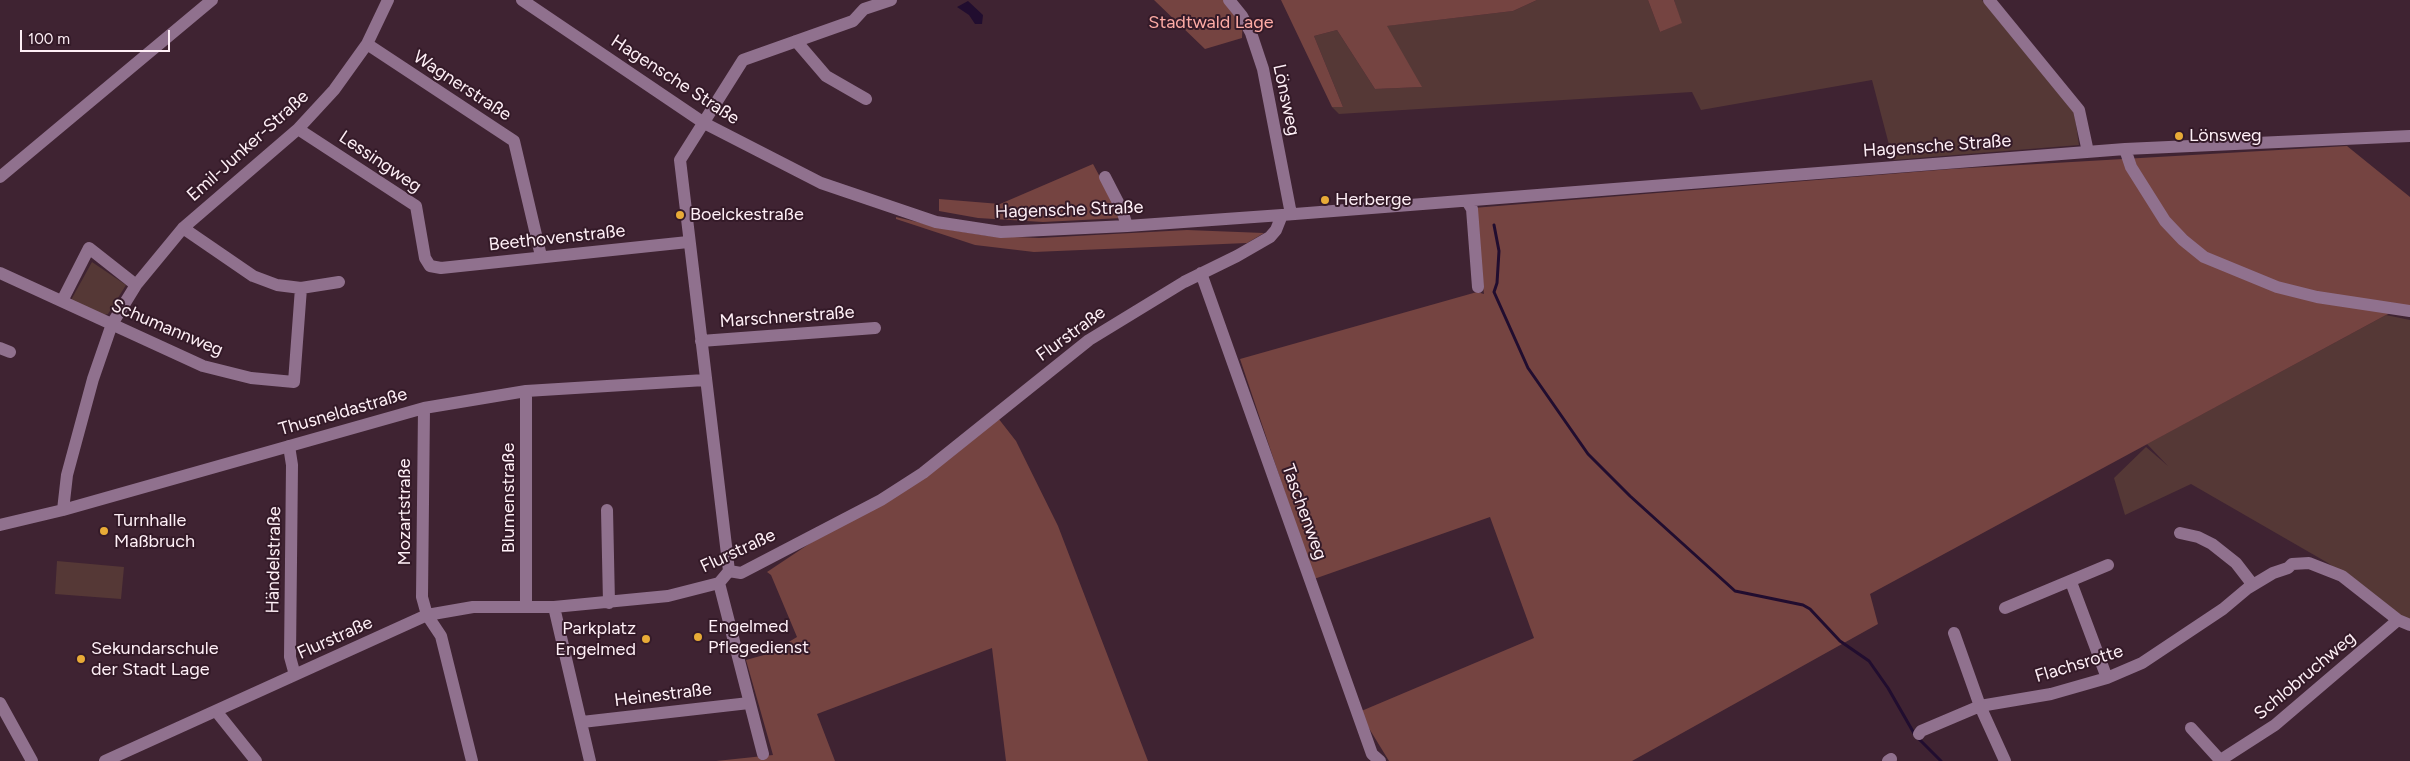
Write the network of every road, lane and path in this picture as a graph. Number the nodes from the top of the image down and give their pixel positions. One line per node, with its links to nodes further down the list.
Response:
1 (212, 0): 16 (street)
2 (388, 0): 9 (street, Emil-Junker-Straße)
3 (522, 0): 11 (street, Hagensche Straße)
4 (891, 0): 7 (street)
5 (1229, 0): 19 (street, Lönsweg)
6 (1988, 0): 15 (street)
7 (865, 5): 8 (street)
8 (796, 41): 10 (street); 11 (street)
9 (367, 44): 12 (street, Emil-Junker-Straße); 23 (street, Wagnerstraße)
10 (866, 99)
11 (704, 123): 20 (street, Hagensche Straße); 22 (street)
12 (298, 129): 21 (street, Emil-Junker-Straße); 24 (street, Lessingweg)
13 (2410, 136): 14 (street, Hagensche Straße)
14 (2125, 149): 15 (street, Hagensche Straße); 32 (street)
15 (2088, 152): 18 (street, Hagensche Straße)
16 (0, 177)
17 (1105, 177): 20 (street)
18 (1466, 201): 19 (street, Hagensche Straße); 29 (street)
19 (1286, 215): 20 (street, Hagensche Straße); 26 (street, Flurstraße)
20 (1127, 226)
21 (183, 228): 28 (street, Emil-Junker-Straße); 30 (street)
22 (688, 242): 23 (street, Beethovenstraße); 35 (street)
23 (541, 256): 24 (street, Beethovenstraße)
24 (430, 266)
25 (0, 273): 31 (street, Schumannweg)
26 (1201, 273): 45 (street, Flurstraße); 71 (street, Taschenweg)
27 (339, 282): 30 (street)
28 (136, 285): 31 (street); 33 (street, Emil-Junker-Straße)
29 (1478, 287)
30 (301, 288): 33 (street, Schumannweg)
31 (62, 301): 33 (street, Schumannweg)
32 (2410, 311)
33 (112, 324): 40 (street, Emil-Junker-Straße)
34 (875, 328): 35 (street, Marschnerstraße)
35 (701, 341): 36 (street)
36 (705, 380): 37 (street, Thusneldastraße); 45 (street)
37 (526, 391): 38 (street, Thusneldastraße); 50 (street, Blumenstraße)
38 (424, 408): 39 (street, Thusneldastraße); 53 (street, Mozartstraße)
39 (289, 446): 40 (street, Thusneldastraße); 56 (street, Händelstraße)
40 (63, 510): 42 (street, Thusneldastraße)
41 (607, 510): 49 (street)
42 (0, 525)
43 (2180, 533): 48 (street)
44 (2108, 566): 47 (street)
45 (729, 571): 46 (street, Flurstraße)
46 (719, 582): 49 (street, Flurstraße); 59 (street)
47 (2071, 582): 52 (street); 57 (street)
48 (2253, 585): 54 (street, Flachsrotte); 57 (street, Flachsrotte)
49 (608, 603): 51 (street, Flurstraße)
50 (526, 606): 51 (street, Flurstraße); 53 (street, Flurstraße)
51 (554, 607): 62 (street)
52 (2005, 608)
53 (428, 615): 56 (street, Flurstraße); 69 (street, Mozartstraße)
54 (2404, 622): 73 (street, Schlobruchweg)
55 (1954, 632): 60 (street)
56 (295, 675): 61 (street, Flurstraße)
57 (2107, 678): 60 (street, Flachsrotte)
58 (0, 703): 66 (street)
59 (749, 703): 62 (street, Heinestraße); 65 (street)
60 (1980, 706): 64 (street, Flachsrotte); 72 (street)
61 (216, 711): 67 (street, Flurstraße); 68 (street)
62 (582, 722): 70 (street)
63 (2191, 728): 73 (street, Schlobruchweg)
64 (1919, 734)
65 (763, 754)
66 (32, 761)
67 (106, 761)
68 (256, 761)
69 (472, 761)
70 (590, 761)
71 (1380, 761)
72 (2005, 761)
73 (2220, 761)

